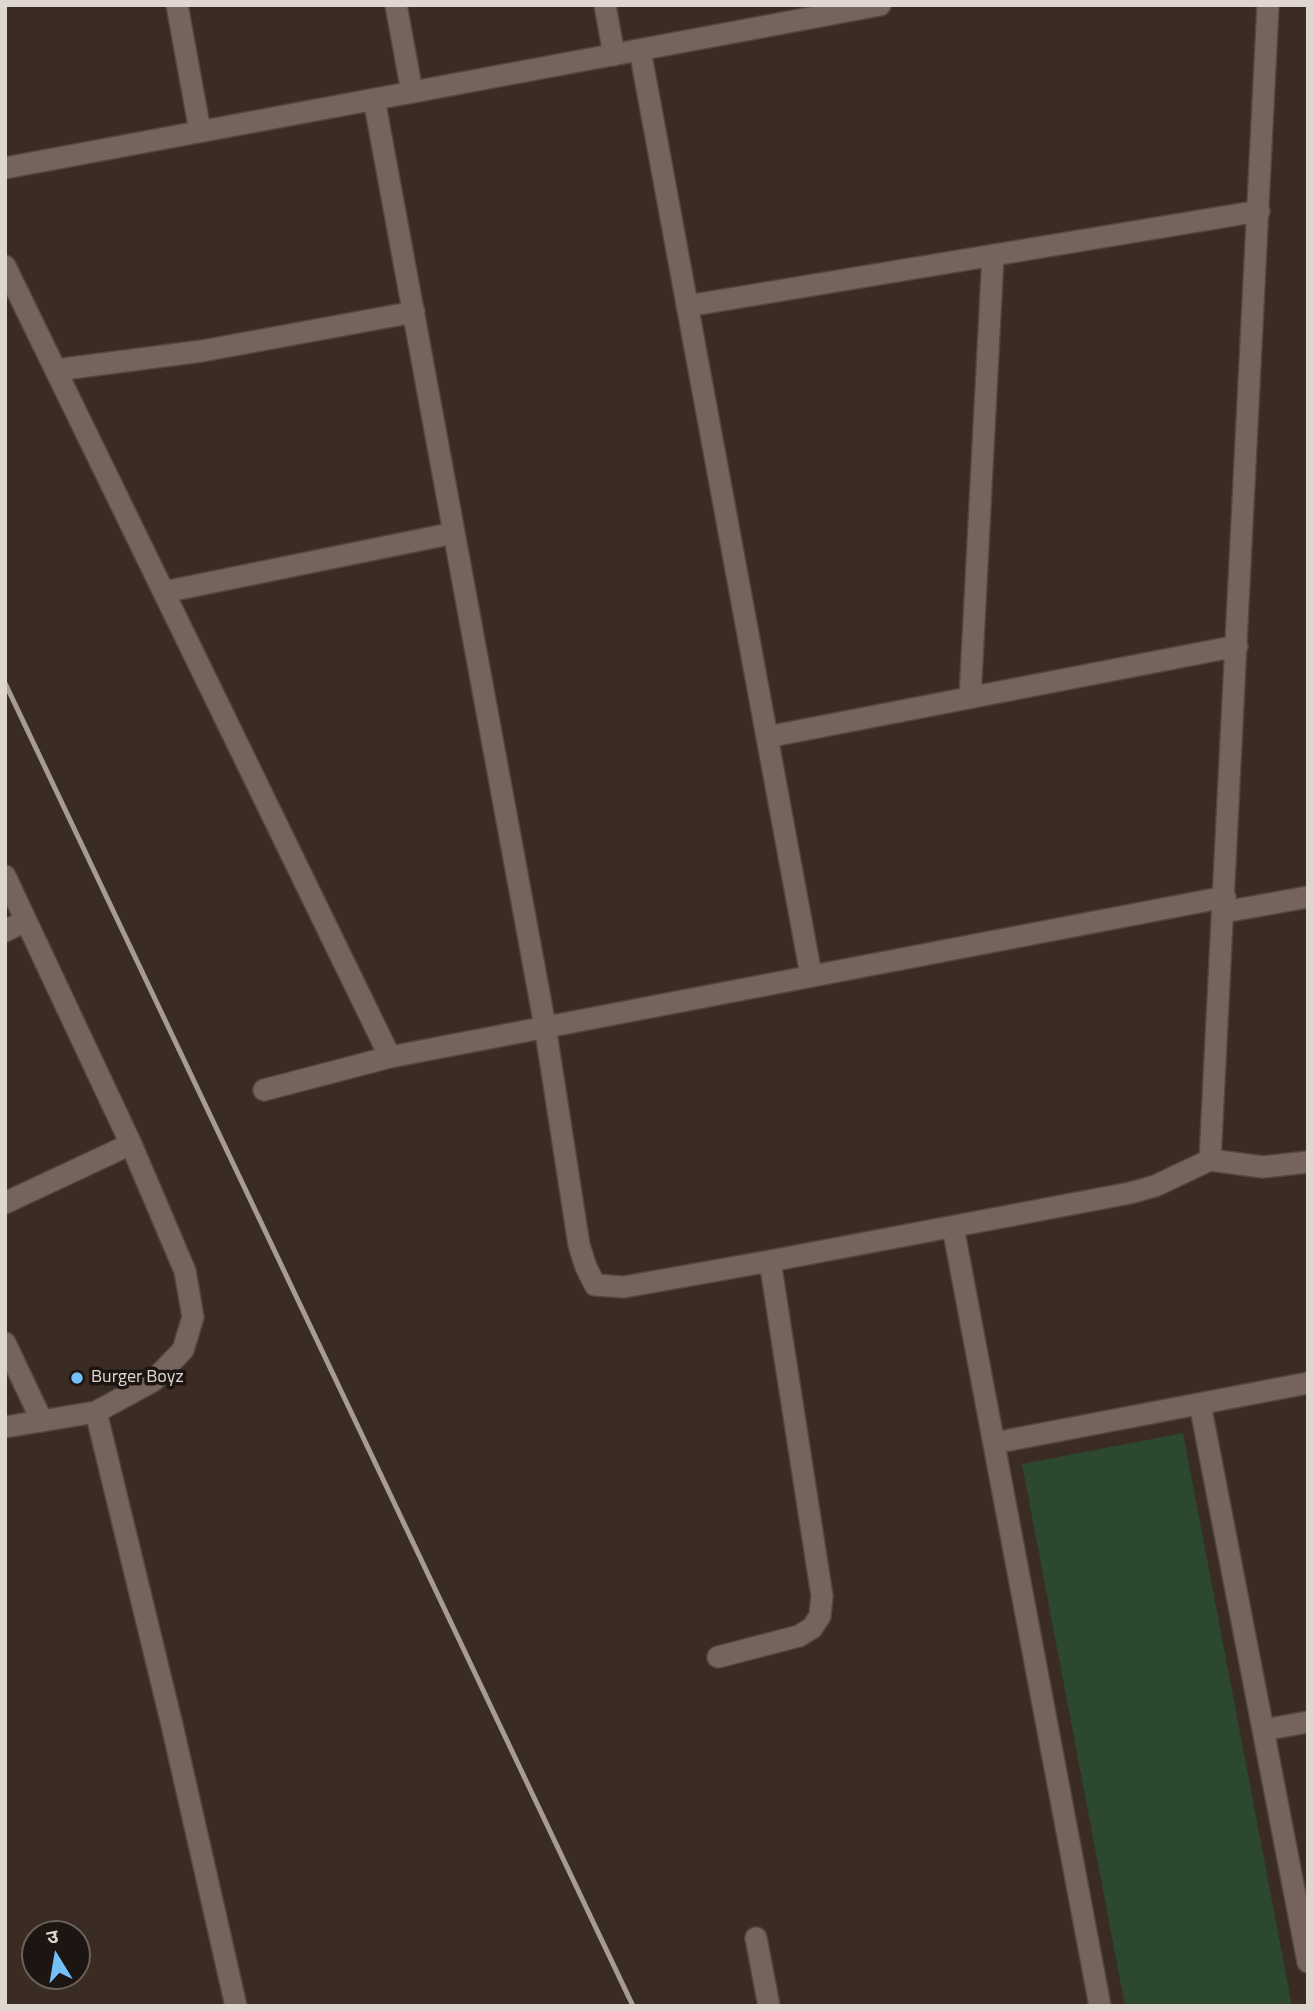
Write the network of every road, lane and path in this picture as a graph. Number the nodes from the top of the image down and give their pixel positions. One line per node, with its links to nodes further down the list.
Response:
1 (177, 5): 11 (street)
2 (396, 5): 9 (street)
3 (605, 5): 8 (street)
4 (880, 5): 6 (street)
5 (1268, 5): 13 (street)
6 (827, 10): 7 (street)
7 (640, 50): 8 (street); 16 (street)
8 (614, 55): 9 (street)
9 (412, 92): 10 (street)
10 (374, 99): 11 (street); 17 (street)
11 (200, 131): 12 (street)
12 (5, 168)
13 (1259, 211): 14 (street); 21 (street)
14 (993, 255): 16 (street); 22 (street)
15 (5, 266): 18 (street)
16 (687, 306): 23 (street)
17 (414, 312): 18 (street); 19 (street)
18 (56, 370): 20 (street)
19 (454, 533): 20 (street); 30 (street)
20 (164, 592): 31 (street)
21 (1237, 646): 22 (street); 26 (street)
22 (971, 698): 23 (street)
23 (767, 737): 29 (street)
24 (5, 876): 27 (street)
25 (1308, 897): 26 (street)
26 (1225, 905): 29 (street); 34 (street)
27 (25, 921): 28 (street); 33 (street)
28 (5, 931)
29 (811, 975): 30 (street)
30 (545, 1026): 31 (street); 38 (street)
31 (390, 1056): 32 (street)
32 (264, 1090)
33 (131, 1144): 36 (street); 42 (street)
34 (1210, 1160): 35 (street); 37 (street)
35 (1308, 1161)
36 (5, 1203)
37 (953, 1227): 38 (street); 45 (street)
38 (770, 1262): 46 (street)
39 (5, 1343): 43 (street)
40 (1308, 1383): 41 (street)
41 (1200, 1404): 45 (street); 48 (street)
42 (96, 1412): 43 (street); 51 (street)
43 (42, 1421): 44 (street)
44 (5, 1427)
45 (994, 1443): 53 (street)
46 (718, 1657)
47 (1308, 1722): 48 (street)
48 (1263, 1730): 50 (street)
49 (756, 1938): 52 (street)
50 (1308, 1962)
51 (236, 2006)
52 (769, 2006)
53 (1100, 2006)

